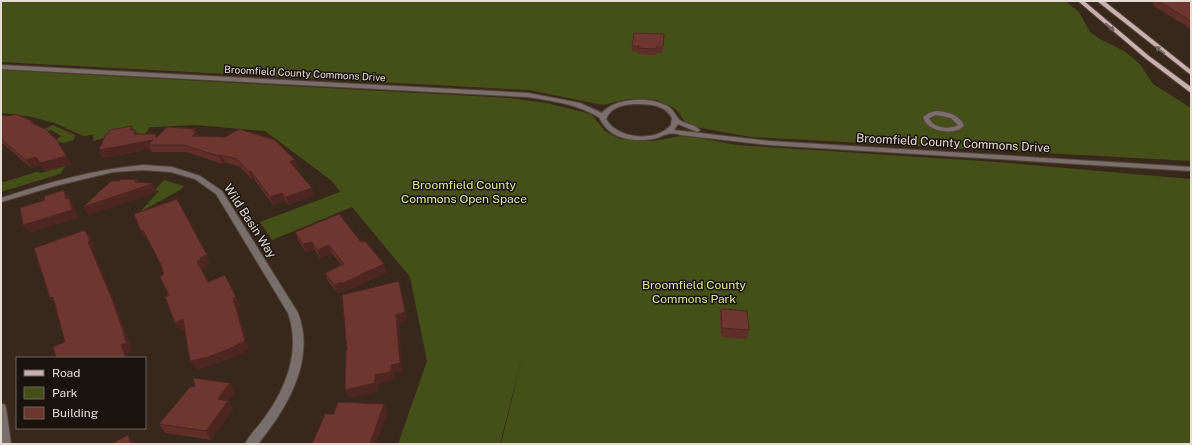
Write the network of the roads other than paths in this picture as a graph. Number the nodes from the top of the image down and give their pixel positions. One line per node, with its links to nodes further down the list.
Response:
1 (1081, 1): 5 (main road, one-way to 5)
2 (1100, 1): 4 (main road, one-way to 2)
3 (1, 67): 6 (street, Broomfield County Commons Drive)
4 (1191, 73)
5 (1191, 91)
6 (570, 103): 7 (street, Broomfield County Commons Drive); 8 (street, Broomfield County Commons Drive)
7 (612, 107): 8 (street); 9 (street, Broomfield County Commons Drive)
8 (604, 117): 11 (street, Broomfield County Commons Drive)
9 (676, 121): 11 (street); 12 (street, Broomfield County Commons Drive)
10 (960, 127): 10 (street)
11 (668, 132): 12 (street, Broomfield County Commons Drive)
12 (713, 135): 13 (street, Broomfield County Commons Drive)
13 (1191, 169)
14 (1, 200): 17 (street, Wild Basin Way)
15 (1, 408): 16 (street)
16 (5, 444)
17 (251, 444)

